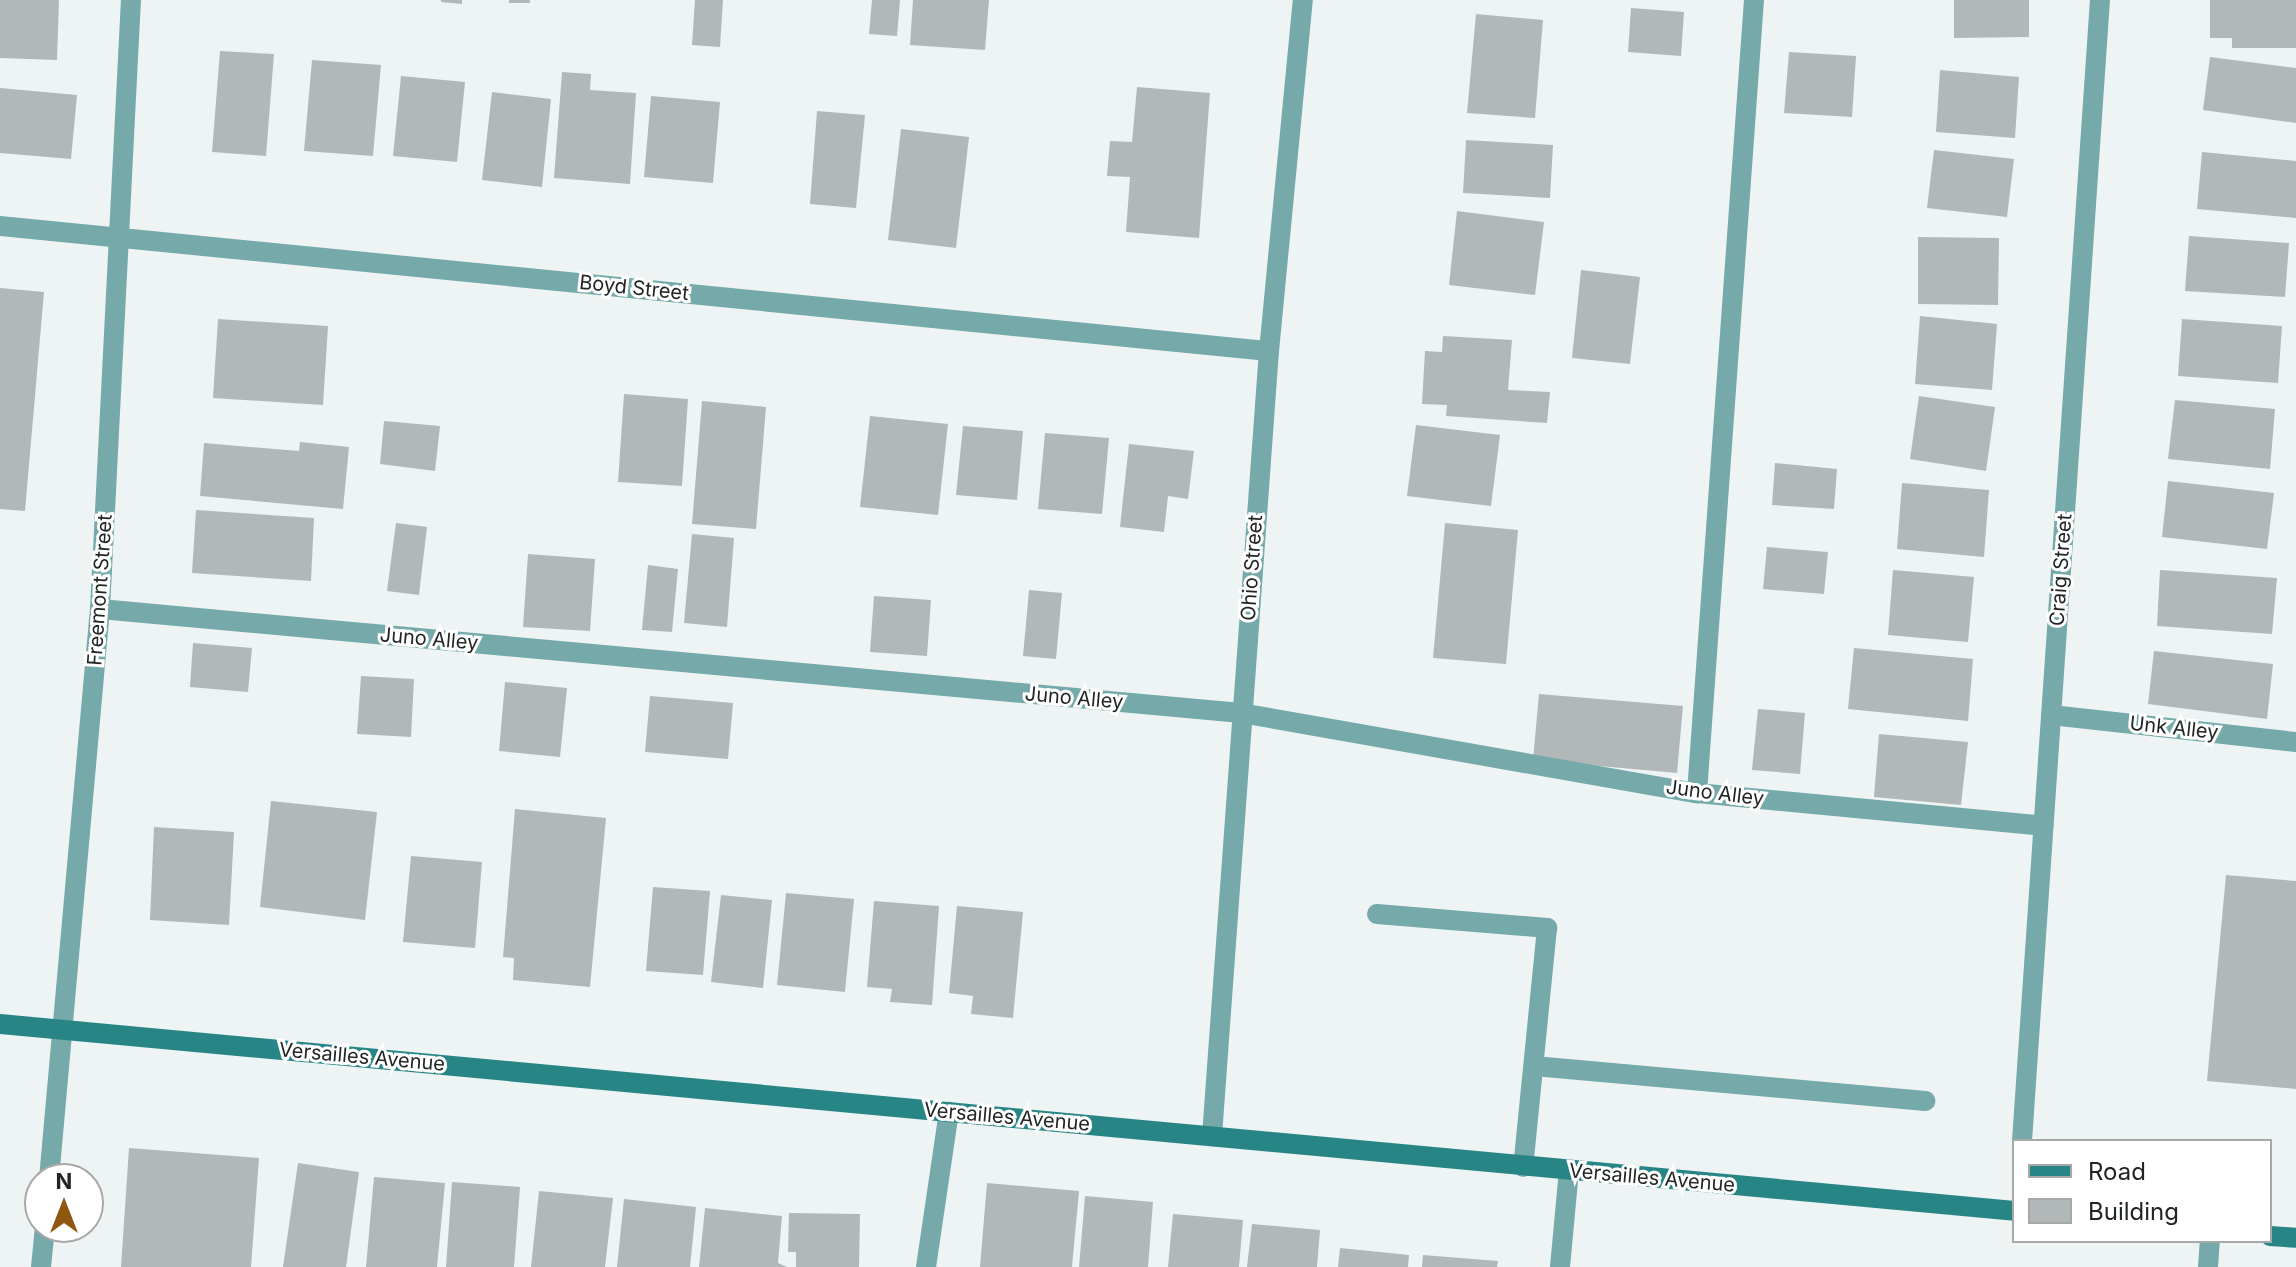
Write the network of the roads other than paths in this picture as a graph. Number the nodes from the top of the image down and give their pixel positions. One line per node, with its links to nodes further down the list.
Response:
1 (131, 0): 6 (street, Freemont Street)
2 (1303, 0): 7 (street, Ohio Street)
3 (1754, 0): 12 (street)
4 (2100, 0): 10 (street, Craig Street)
5 (0, 226): 6 (street, Boyd Street)
6 (124, 238): 7 (street, Boyd Street); 8 (street, Freemont Street)
7 (1269, 351): 9 (street, Ohio Street)
8 (100, 609): 9 (street, Juno Alley); 16 (street, Freemont Street)
9 (1241, 713): 12 (street, Juno Alley); 20 (street, Ohio Street)
10 (2051, 715): 11 (street, Unk Alley); 13 (street, Craig Street)
11 (2296, 742)
12 (1697, 793): 13 (street, Juno Alley)
13 (2043, 826): 21 (street, Craig Street)
14 (1377, 914): 17 (street)
15 (0, 1024): 16 (street, Versailles Avenue)
16 (62, 1030): 19 (street, Versailles Avenue); 22 (street, Freemont Street)
17 (1534, 1066): 18 (street); 23 (street)
18 (1925, 1101)
19 (949, 1112): 20 (street, Versailles Avenue); 31 (street)
20 (1212, 1136): 23 (street, Versailles Avenue)
21 (2022, 1139)
22 (50, 1163)
23 (1523, 1167): 24 (street, Versailles Avenue)
24 (1569, 1170): 25 (street, Versailles Avenue); 32 (street)
25 (2012, 1211)
26 (2272, 1236): 27 (street)
27 (2296, 1238)
28 (43, 1243): 30 (street)
29 (2210, 1243): 33 (street)
30 (41, 1267)
31 (926, 1267)
32 (1560, 1267)
33 (2208, 1267)

